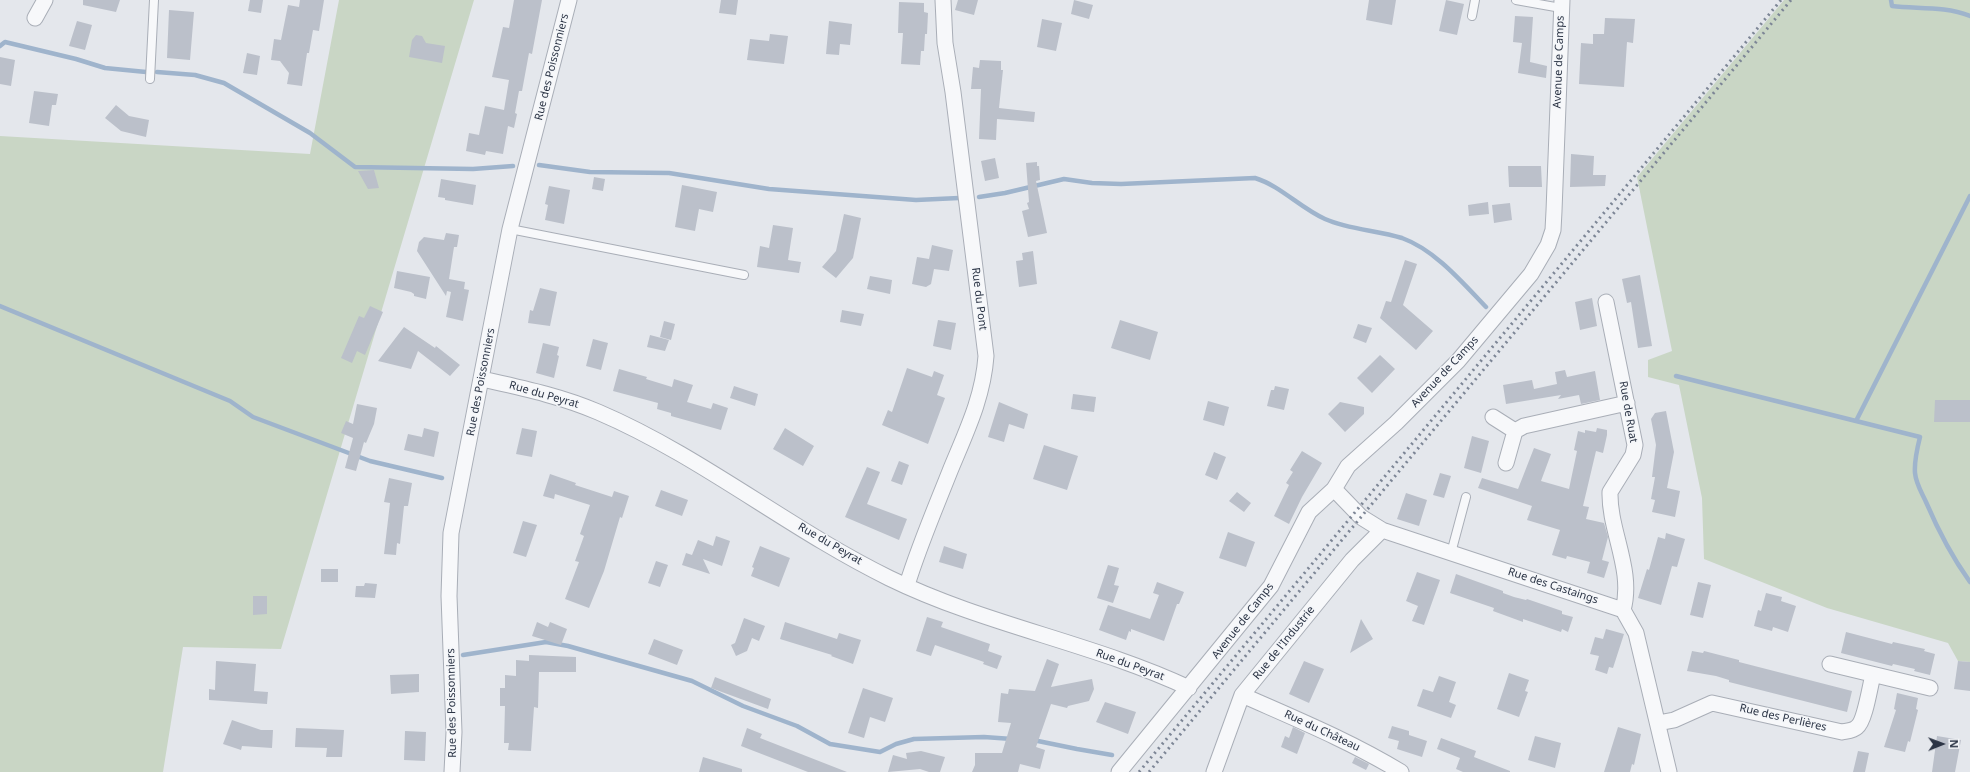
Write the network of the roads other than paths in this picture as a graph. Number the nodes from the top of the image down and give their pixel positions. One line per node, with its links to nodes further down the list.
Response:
1 (45, 0): 9 (street)
2 (154, 0): 10 (lane)
3 (569, 0): 11 (street, Rue des Poissonniers)
4 (943, 0): 23 (street, Rue du Pont)
5 (1475, 0): 8 (lane)
6 (1516, 0): 7 (lane)
7 (1562, 4): 19 (street, Avenue de Camps)
8 (1472, 16)
9 (35, 18)
10 (150, 79)
11 (510, 229): 12 (lane); 14 (street, Rue des Poissonniers)
12 (744, 275)
13 (1606, 302): 15 (street, Rue de Ruat)
14 (482, 379): 23 (street, Rue du Peyrat); 31 (street, Rue des Poissonniers)
15 (1627, 403): 17 (street); 24 (street, Rue de Ruat)
16 (1493, 418): 17 (street)
17 (1515, 431): 18 (street)
18 (1506, 463)
19 (1334, 489): 21 (street, Rue des Castaings); 27 (street, Avenue de Camps)
20 (1466, 497): 22 (lane)
21 (1382, 530): 22 (street, Rue des Castaings); 29 (street, Rue de l'Industrie)
22 (1451, 553): 24 (street, Rue des Castaings)
23 (907, 585): 27 (street, Rue du Peyrat)
24 (1623, 610): 30 (street)
25 (1830, 664): 26 (street)
26 (1873, 675): 28 (street); 30 (street, Rue des Perlières)
27 (1189, 688): 32 (street, Avenue de Camps)
28 (1930, 688)
29 (1242, 694): 33 (street, Rue de l'Industrie); 34 (street, Rue du Château)
30 (1658, 723): 35 (street)
31 (452, 772)
32 (1119, 772)
33 (1214, 772)
34 (1401, 772)
35 (1669, 772)

